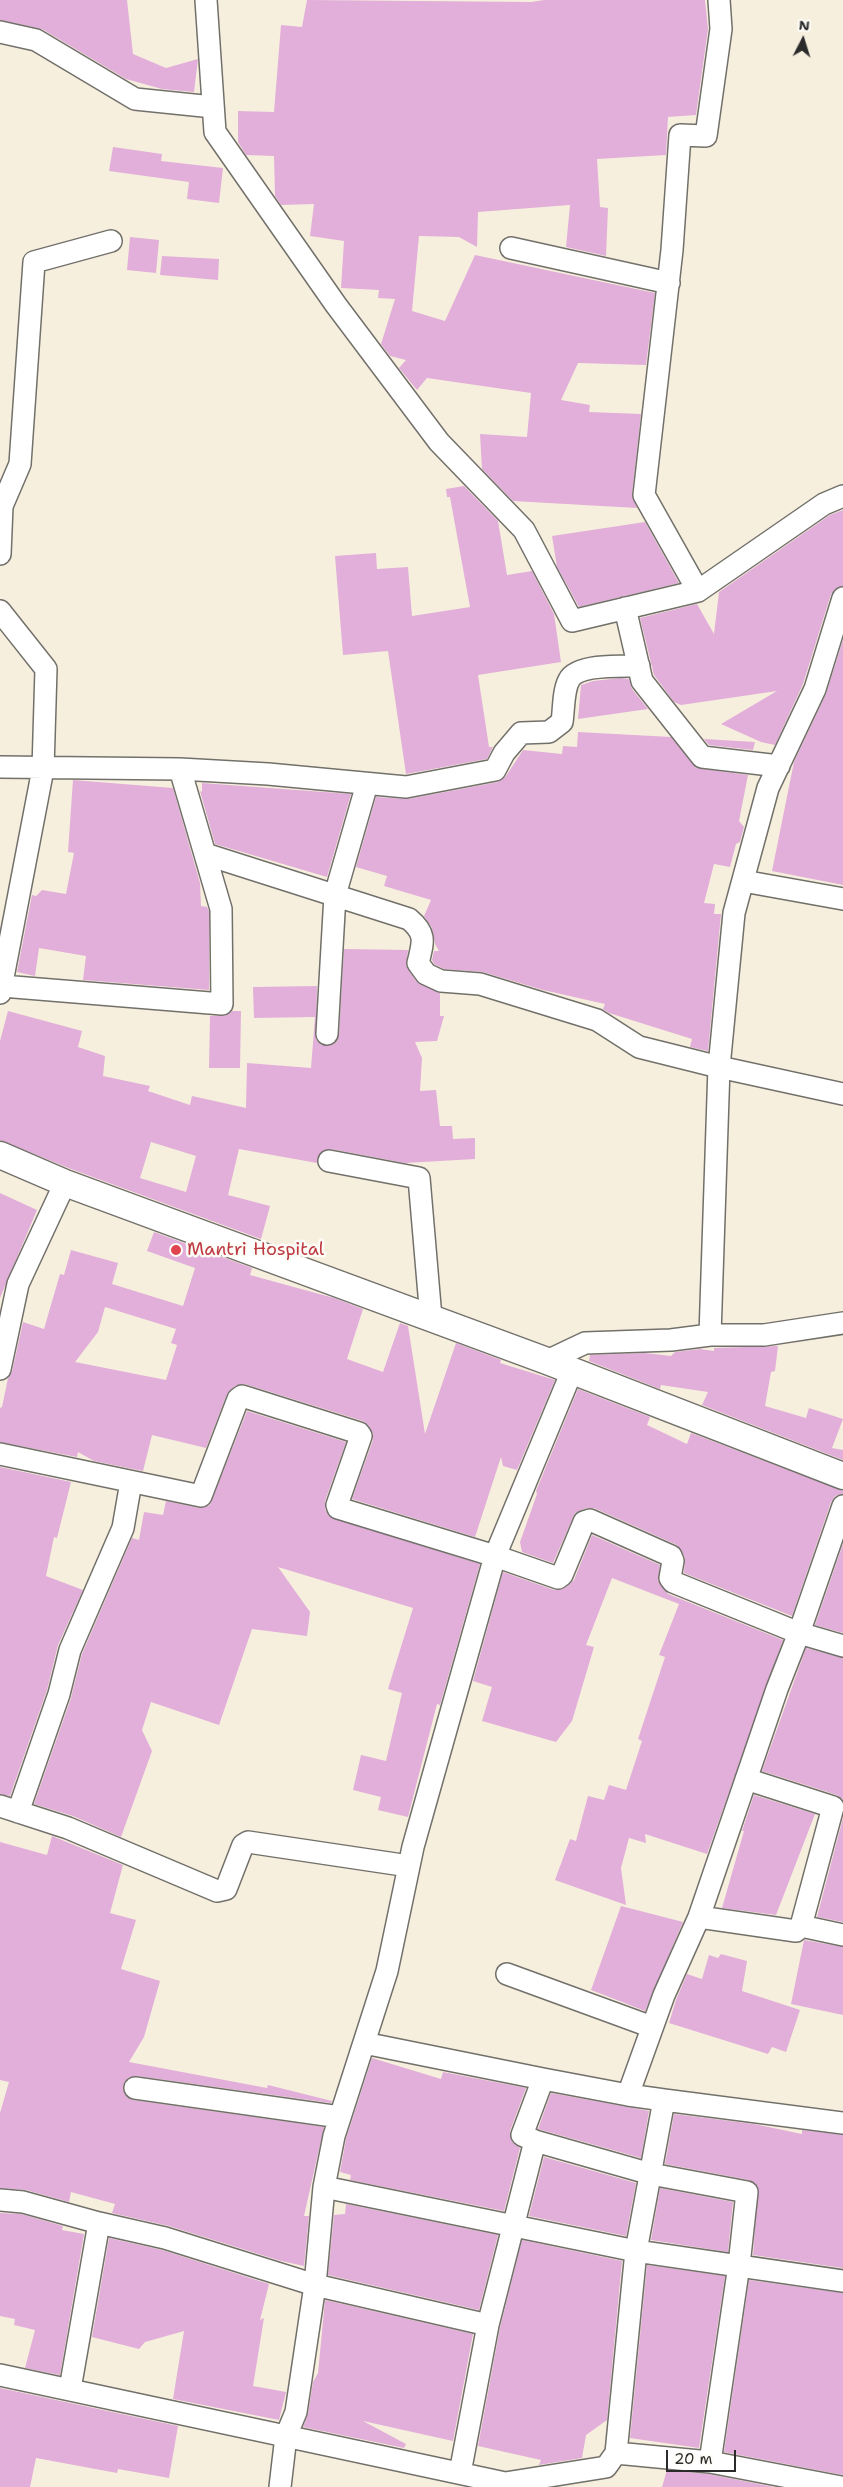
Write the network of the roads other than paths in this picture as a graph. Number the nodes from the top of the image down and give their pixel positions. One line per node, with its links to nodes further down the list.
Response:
1 (206, 0): 4 (street)
2 (719, 0): 7 (street)
3 (0, 32): 4 (street)
4 (213, 106): 13 (street)
5 (111, 241): 9 (street)
6 (511, 248): 7 (street)
7 (669, 283): 11 (street)
8 (843, 496): 11 (street)
9 (1, 506): 10 (street)
10 (0, 554)
11 (698, 590): 13 (street)
12 (843, 598): 16 (street)
13 (625, 608): 15 (street)
14 (0, 610): 18 (street)
15 (639, 666): 16 (street); 20 (street)
16 (779, 766): 22 (street)
17 (0, 767): 18 (street)
18 (43, 769): 19 (street); 25 (street)
19 (180, 769): 20 (street); 21 (street)
20 (367, 784): 23 (street)
21 (205, 854): 23 (street); 25 (street)
22 (743, 881): 24 (street); 27 (street)
23 (335, 895): 26 (street); 27 (street)
24 (843, 899)
25 (1, 989)
26 (327, 1034)
27 (719, 1068): 28 (street); 34 (street)
28 (843, 1094)
29 (0, 1155): 31 (street)
30 (329, 1161): 32 (street)
31 (65, 1183): 32 (street); 36 (street)
32 (432, 1318): 35 (street)
33 (843, 1323): 34 (street)
34 (710, 1335): 35 (street)
35 (548, 1361): 37 (street)
36 (0, 1369)
37 (572, 1371): 39 (street); 42 (street)
38 (0, 1454): 40 (street)
39 (843, 1476)
40 (131, 1482): 42 (street); 46 (street)
41 (843, 1506): 43 (street)
42 (495, 1556): 43 (street); 47 (street)
43 (799, 1633): 44 (street); 45 (street)
44 (843, 1646)
45 (746, 1778): 48 (street); 49 (street)
46 (9, 1809): 47 (street)
47 (409, 1866): 53 (street)
48 (699, 1917): 49 (street); 52 (street)
49 (801, 1926): 50 (street)
50 (843, 1934)
51 (507, 1974): 52 (street)
52 (652, 2027): 56 (street)
53 (364, 2043): 54 (street); 58 (street)
54 (543, 2079): 56 (street); 60 (street)
55 (135, 2088): 58 (street)
56 (628, 2095): 57 (street)
57 (664, 2100): 59 (street); 61 (street)
58 (340, 2117): 62 (street)
59 (843, 2123)
60 (535, 2141): 61 (street); 65 (street)
61 (651, 2174): 66 (street); 67 (street)
62 (324, 2187): 65 (street); 69 (street)
63 (0, 2200): 64 (street)
64 (99, 2223): 69 (street); 72 (street)
65 (512, 2226): 66 (street); 70 (street)
66 (636, 2251): 67 (street); 74 (street)
67 (739, 2266): 68 (street); 75 (street)
68 (843, 2280)
69 (315, 2285): 70 (street); 73 (street)
70 (488, 2325): 76 (street)
71 (0, 2375): 72 (street)
72 (70, 2389): 73 (street)
73 (286, 2436): 76 (street); 77 (street)
74 (616, 2453): 75 (street); 76 (street)
75 (710, 2462): 78 (street)
76 (460, 2473)
77 (280, 2487)
78 (841, 2487)

